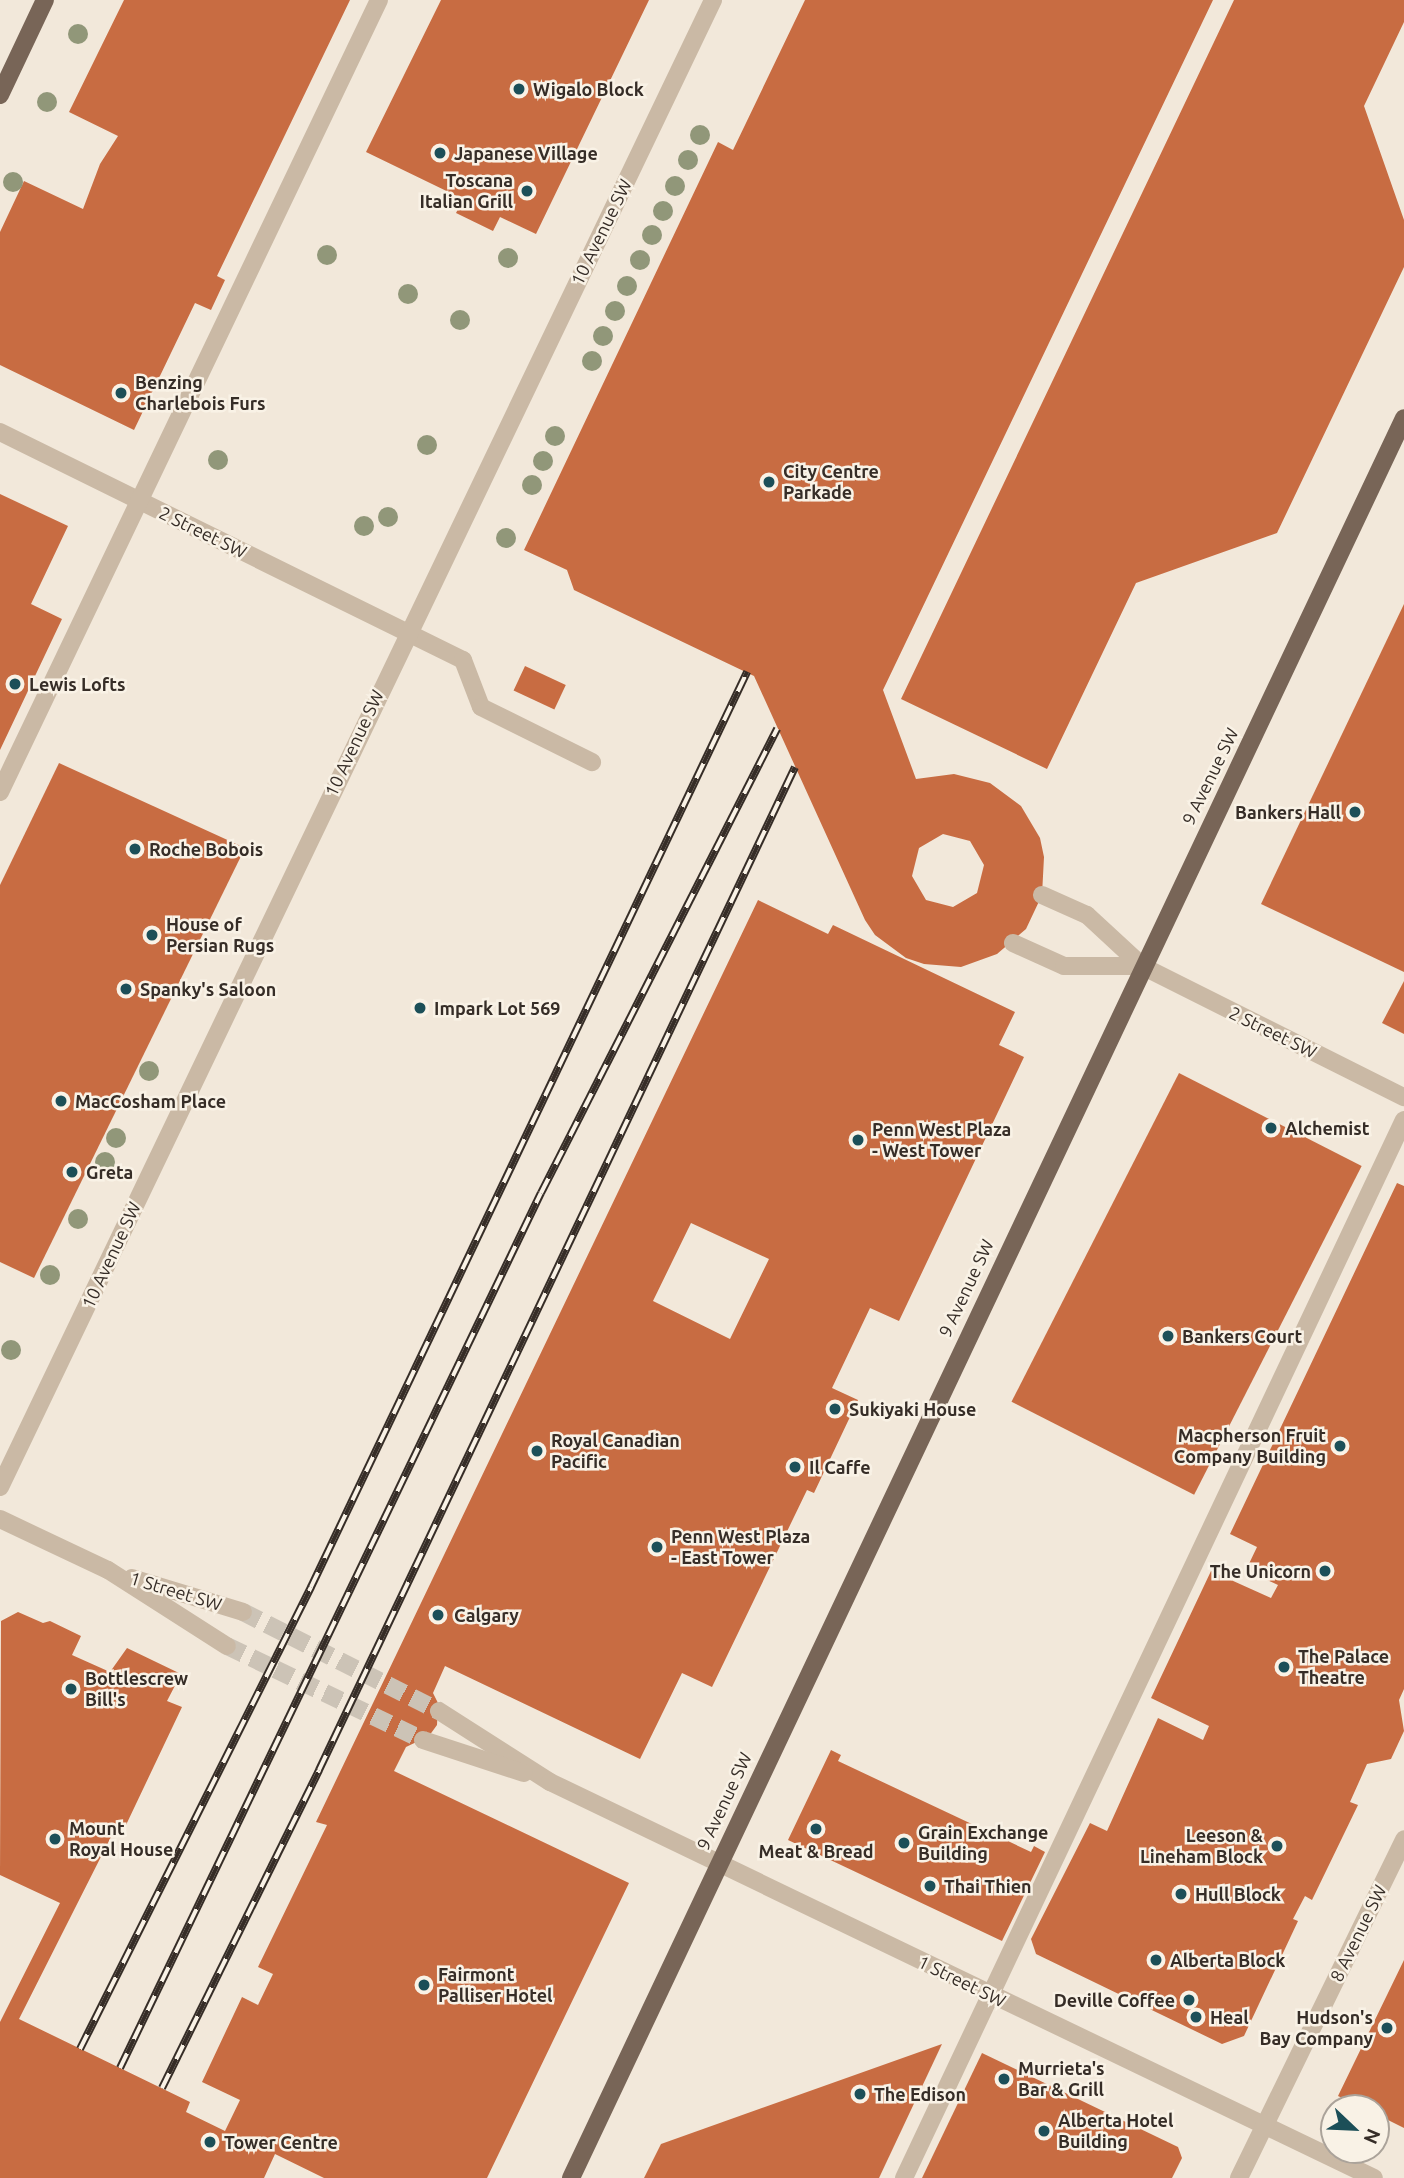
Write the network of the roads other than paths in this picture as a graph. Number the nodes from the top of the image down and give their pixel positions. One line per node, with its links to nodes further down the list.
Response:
1 (45, 0): 4 (main road)
2 (379, 0): 7 (street)
3 (713, 0): 8 (street, 10 Avenue SW)
4 (0, 95)
5 (1404, 418): 13 (main road, 9 Avenue SW)
6 (0, 432): 7 (street, 2 Street SW)
7 (140, 501): 8 (street, 2 Street SW); 10 (street)
8 (407, 632): 9 (street, 2 Street SW); 16 (street, 10 Avenue SW)
9 (592, 762)
10 (0, 792)
11 (1042, 894): 13 (street)
12 (1013, 943): 13 (street)
13 (1142, 966): 14 (street, 2 Street SW); 25 (main road, 9 Avenue SW)
14 (1404, 1097)
15 (1404, 1120): 26 (street)
16 (0, 1487)
17 (0, 1519): 18 (street, 1 Street SW)
18 (108, 1570): 19 (street, 1 Street SW); 20 (street, 1 Street SW)
19 (243, 1612)
20 (227, 1646)
21 (439, 1711): 23 (street, 1 Street SW)
22 (423, 1740): 23 (street, 1 Street SW)
23 (550, 1782): 25 (street, 1 Street SW)
24 (1404, 1839): 27 (street, 8 Avenue SW)
25 (718, 1863): 26 (street, 1 Street SW); 28 (main road, 9 Avenue SW)
26 (992, 1996): 27 (street, 1 Street SW); 29 (street)
27 (1264, 2126): 30 (street, 8 Avenue SW); 31 (street, 1 Street SW)
28 (571, 2178)
29 (904, 2178)
30 (1239, 2178)
31 (1374, 2178)

